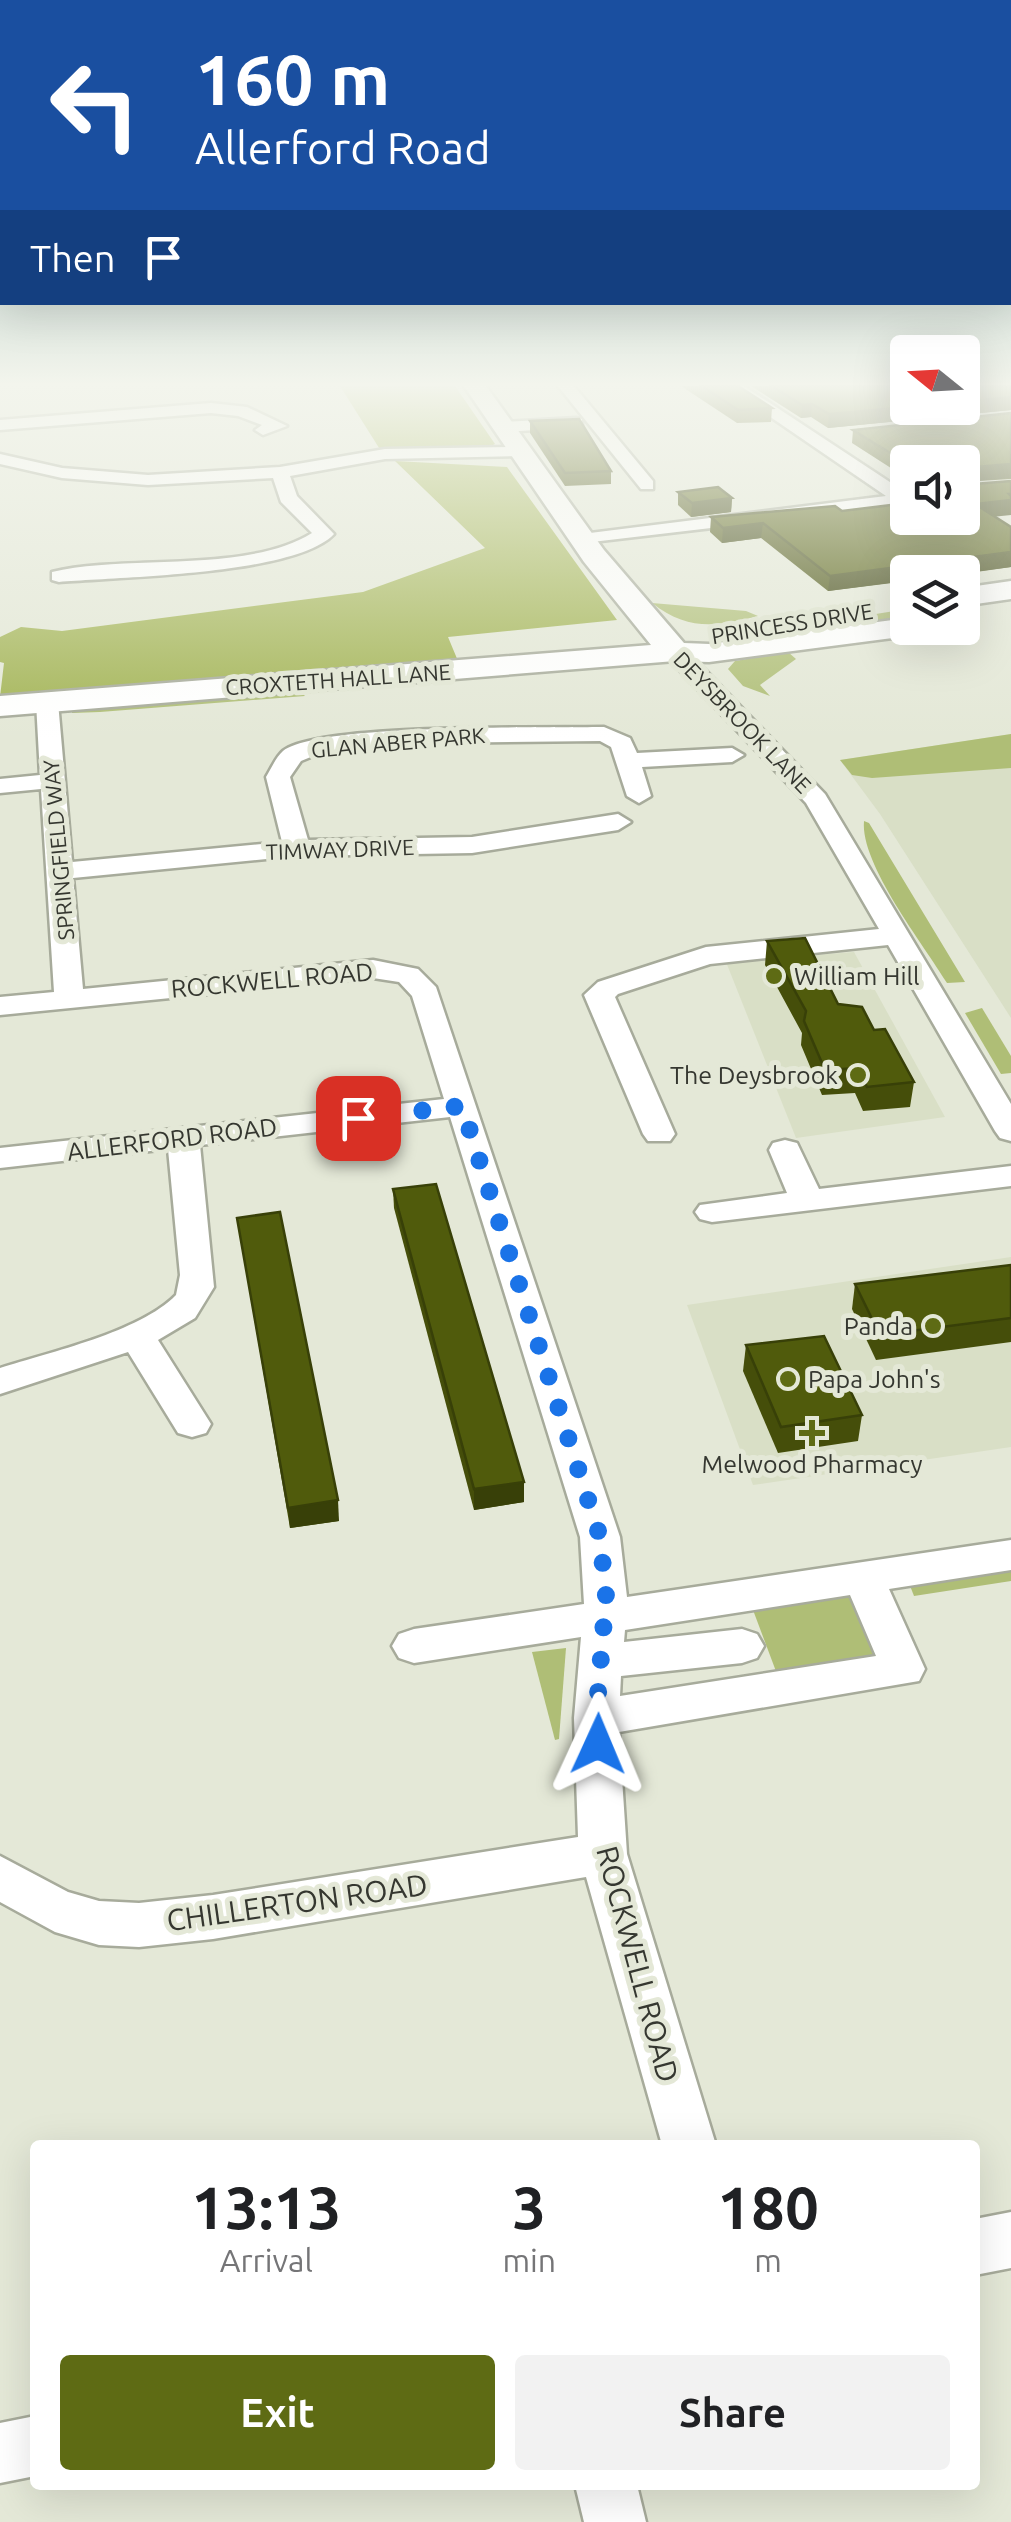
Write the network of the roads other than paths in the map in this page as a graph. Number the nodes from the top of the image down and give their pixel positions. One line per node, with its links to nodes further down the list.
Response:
1 (294, 504): 5 (street)
2 (556, 504): 4 (street, DEYSBROOK LANE)
3 (868, 504): 4 (street)
4 (582, 540): 13 (street, DEYSBROOK LANE)
5 (60, 576)
6 (1011, 590): 7 (street)
7 (980, 594)
8 (890, 608): 12 (street, PRINCESS DRIVE)
9 (1011, 612): 10 (street)
10 (980, 616)
11 (890, 627): 12 (street, PRINCESS DRIVE)
12 (779, 633): 13 (street, PRINCESS DRIVE)
13 (675, 652): 14 (street, CROXTETH HALL LANE); 24 (street, DEYSBROOK LANE)
14 (47, 702): 15 (street, CROXTETH HALL LANE); 18 (street, SPRINGFIELD WAY)
15 (0, 706)
16 (732, 755): 17 (street)
17 (628, 761): 20 (street); 22 (street, GLAN ABER PARK)
18 (52, 781): 19 (street); 23 (street, SPRINGFIELD WAY)
19 (0, 786)
20 (638, 796)
21 (618, 822): 22 (street, TIMWAY DRIVE)
22 (297, 848): 23 (street, TIMWAY DRIVE)
23 (62, 872): 25 (street, SPRINGFIELD WAY)
24 (896, 936): 28 (street, DEYSBROOK LANE); 29 (street)
25 (69, 998): 26 (street, ROCKWELL ROAD); 27 (street, ROCKWELL ROAD)
26 (0, 1006)
27 (462, 1106): 30 (street, ALLERFORD ROAD); 41 (street, ROCKWELL ROAD)
28 (1011, 1131)
29 (659, 1134)
30 (183, 1138): 32 (street, ALLERFORD ROAD); 36 (street)
31 (785, 1150): 34 (street)
32 (0, 1158)
33 (1011, 1176): 34 (street)
34 (807, 1201): 35 (street)
35 (712, 1212)
36 (135, 1333): 37 (street); 38 (street)
37 (0, 1381)
38 (192, 1424)
39 (1011, 1556): 40 (street)
40 (863, 1578): 41 (street); 45 (street)
41 (604, 1617): 42 (street); 44 (street, ROCKWELL ROAD)
42 (414, 1646)
43 (742, 1646): 44 (street)
44 (603, 1661): 45 (street, ROCKWELL ROAD)
45 (596, 1718): 46 (street, ROCKWELL ROAD)
46 (604, 1854): 47 (street, CHILLERTON ROAD); 48 (street, ROCKWELL ROAD)
47 (0, 1877)
48 (687, 2140)
49 (1011, 2240): 50 (street)
50 (980, 2247)
51 (30, 2447): 52 (street)
52 (0, 2453)
53 (607, 2490): 54 (street)
54 (615, 2522)

